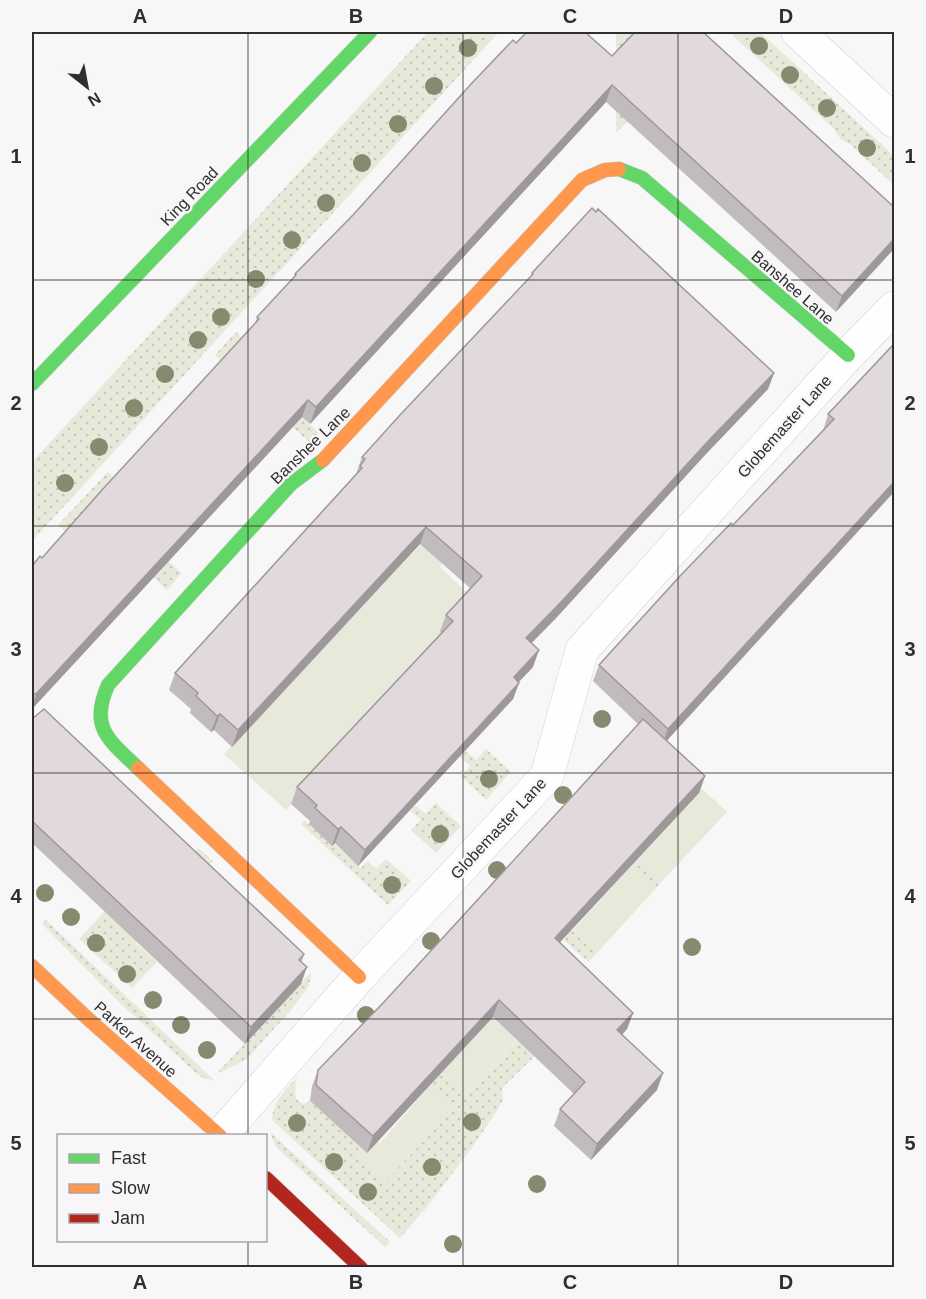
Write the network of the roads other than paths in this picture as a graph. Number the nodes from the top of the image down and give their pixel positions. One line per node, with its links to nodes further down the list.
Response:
1 (370, 32): 6 (street, King Road)
2 (798, 32): 3 (street)
3 (894, 121)
4 (894, 308): 5 (street, Globemaster Lane)
5 (848, 356): 8 (street, Globemaster Lane); 8 (street, Banshee Lane)
6 (32, 384)
7 (32, 966): 9 (street, Parker Avenue)
8 (359, 976): 10 (street, Globemaster Lane)
9 (218, 1134)
10 (222, 1134)
11 (267, 1179): 12 (street)
12 (361, 1268)

